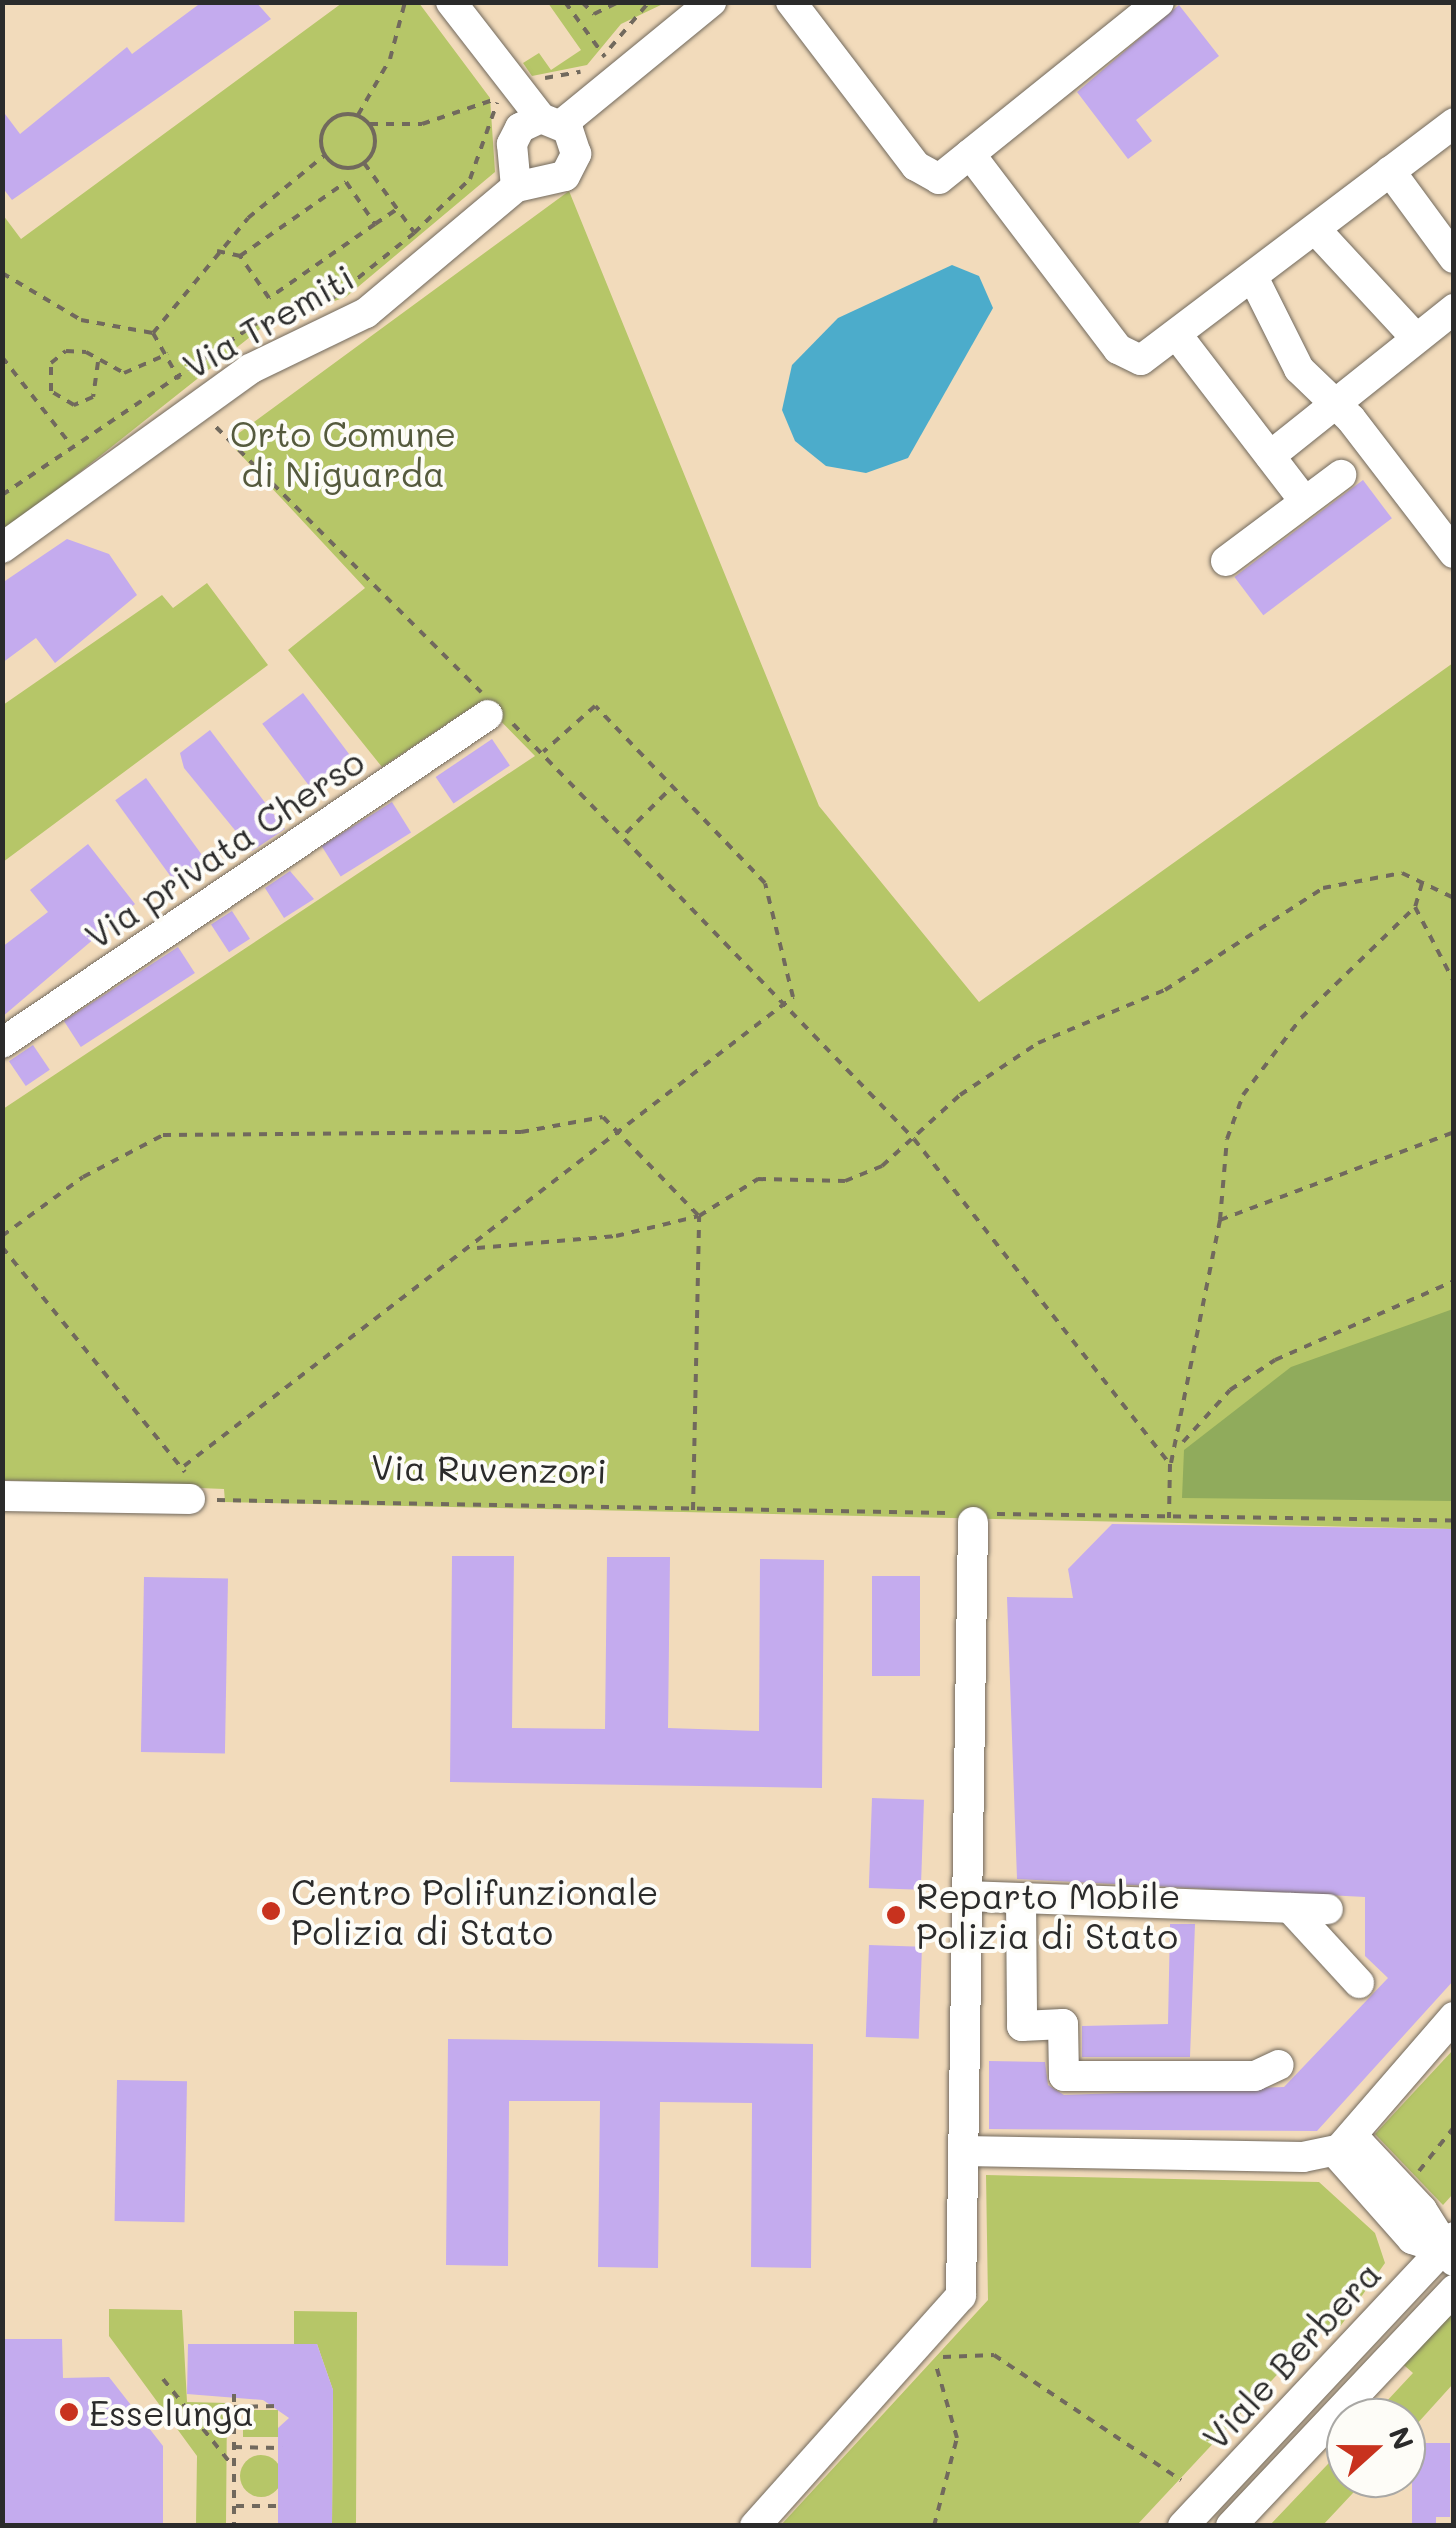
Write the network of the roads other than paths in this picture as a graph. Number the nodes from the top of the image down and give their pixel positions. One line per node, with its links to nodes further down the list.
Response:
1 (451, 2): 6 (street)
2 (712, 2): 6 (street, Via Tremiti)
3 (791, 2): 7 (street)
4 (1160, 2): 7 (street)
5 (1454, 123): 8 (street)
6 (556, 124): 9 (street); 9 (street, Via Tremiti)
7 (970, 154): 14 (street)
8 (1390, 172): 10 (street); 11 (street)
9 (522, 180): 20 (street, Via Tremiti)
10 (1315, 229): 12 (street); 15 (street)
11 (1454, 258)
12 (1253, 277): 14 (street); 16 (street)
13 (1454, 309): 15 (street)
14 (1177, 335): 17 (street)
15 (1416, 338): 16 (street)
16 (1336, 404): 17 (street); 21 (street)
17 (1270, 456): 19 (street)
18 (1342, 475): 19 (street)
19 (1304, 502): 22 (street)
20 (2, 548)
21 (1454, 553)
22 (1226, 562)
23 (497, 713): 24 (street, Via privata Cherso)
24 (2, 1043)
25 (2, 1496): 26 (street)
26 (190, 1499)
27 (973, 1516): 28 (street)
28 (968, 1896): 29 (street); 35 (street)
29 (1021, 1899): 30 (street); 34 (street)
30 (1290, 1908): 31 (street); 32 (street)
31 (1328, 1909)
32 (1359, 1983)
33 (1454, 2017): 36 (street)
34 (1279, 2065)
35 (964, 2151): 36 (street); 41 (street)
36 (1336, 2154): 37 (street); 37 (street)
37 (1450, 2249): 39 (street, Viale Berbera)
38 (1454, 2290): 40 (street, Viale Berbera)
39 (1386, 2310): 40 (street); 42 (street, Viale Berbera)
40 (1412, 2334): 43 (street, Viale Berbera)
41 (755, 2526)
42 (1183, 2526)
43 (1230, 2526)

